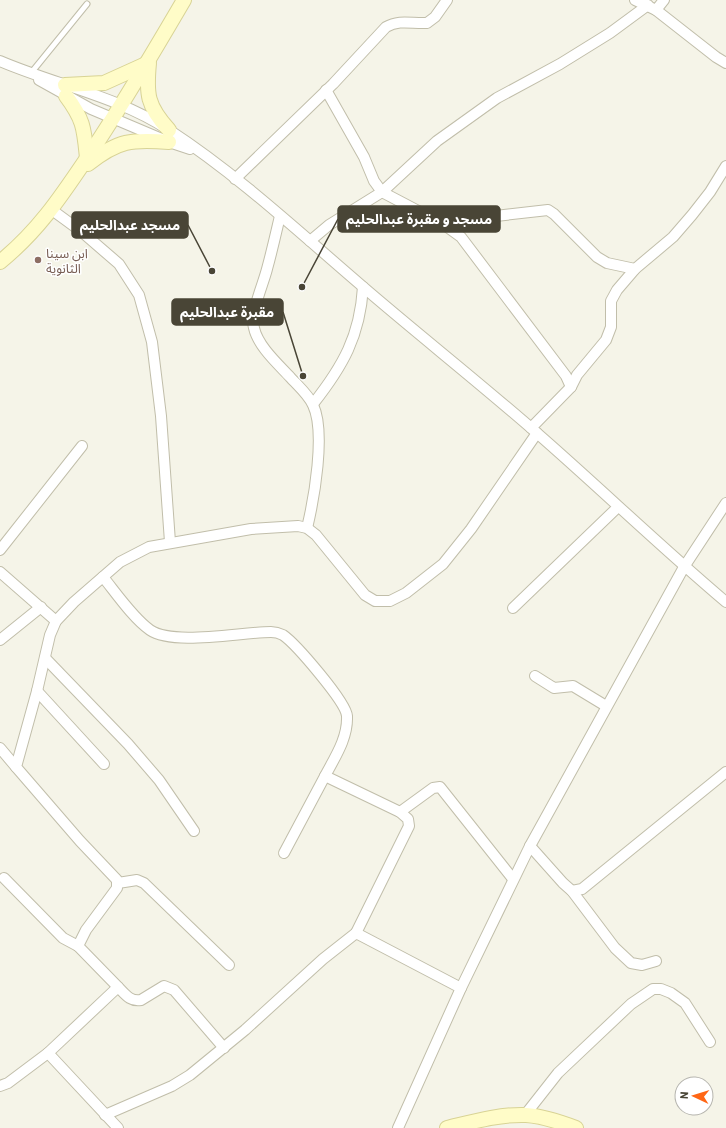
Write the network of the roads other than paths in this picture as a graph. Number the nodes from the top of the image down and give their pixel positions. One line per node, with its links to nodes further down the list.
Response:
1 (184, 0): 8 (street)
2 (447, 0): 12 (street)
3 (635, 0): 6 (street)
4 (664, 0): 6 (street)
5 (87, 4): 10 (lane)
6 (652, 8): 9 (street); 20 (street)
7 (0, 61): 10 (street)
8 (148, 61): 11 (street); 13 (street); 15 (street)
9 (726, 63)
10 (26, 72): 11 (street)
11 (65, 90): 13 (street); 14 (street); 16 (street)
12 (326, 90): 19 (street); 20 (street)
13 (122, 105): 14 (street); 15 (street)
14 (114, 118): 15 (street); 16 (street)
15 (169, 136): 18 (street); 19 (street)
16 (87, 158): 18 (street)
17 (726, 166): 26 (street)
18 (77, 173): 21 (street)
19 (235, 180): 22 (street)
20 (382, 192): 23 (street); 24 (street)
21 (52, 210): 25 (street); 35 (street)
22 (280, 216): 24 (street); 29 (street)
23 (455, 231): 26 (street); 28 (street)
24 (310, 241): 27 (street)
25 (0, 262)
26 (635, 269): 28 (street)
27 (363, 287): 29 (street); 30 (street)
28 (571, 387): 30 (street)
29 (313, 404): 34 (street)
30 (534, 431): 33 (street); 34 (street)
31 (82, 446): 36 (street)
32 (726, 503): 37 (street)
33 (618, 507): 37 (street); 42 (street)
34 (307, 528): 35 (street)
35 (170, 542): 39 (street)
36 (0, 550)
37 (684, 566): 40 (street); 48 (street)
38 (0, 572): 41 (street)
39 (103, 577): 43 (street); 53 (street)
40 (726, 602)
41 (41, 607): 43 (street); 44 (street)
42 (513, 608)
43 (56, 621): 45 (street)
44 (0, 640)
45 (45, 658): 47 (street); 55 (street)
46 (535, 676): 48 (street)
47 (37, 691): 50 (street); 51 (street)
48 (606, 706): 56 (street)
49 (0, 748): 51 (street)
50 (104, 764)
51 (16, 767): 60 (street)
52 (726, 772): 61 (street)
53 (325, 776): 54 (street); 57 (street)
54 (400, 812): 59 (street); 62 (street)
55 (194, 831)
56 (530, 846): 59 (street); 61 (street)
57 (284, 853)
58 (4, 878): 63 (street)
59 (513, 879): 67 (street)
60 (118, 883): 63 (street); 65 (street)
61 (572, 891): 64 (street)
62 (356, 933): 67 (street); 69 (street)
63 (78, 946): 66 (street)
64 (656, 961)
65 (229, 965)
66 (118, 987): 69 (street); 70 (street)
67 (461, 988): 76 (street)
68 (710, 1042): 73 (street)
69 (224, 1048): 72 (street)
70 (48, 1053): 71 (street); 72 (street)
71 (0, 1086)
72 (105, 1115): 75 (street)
73 (525, 1115): 74 (street); 77 (street)
74 (453, 1127)
75 (118, 1128)
76 (398, 1128)
77 (576, 1128)

